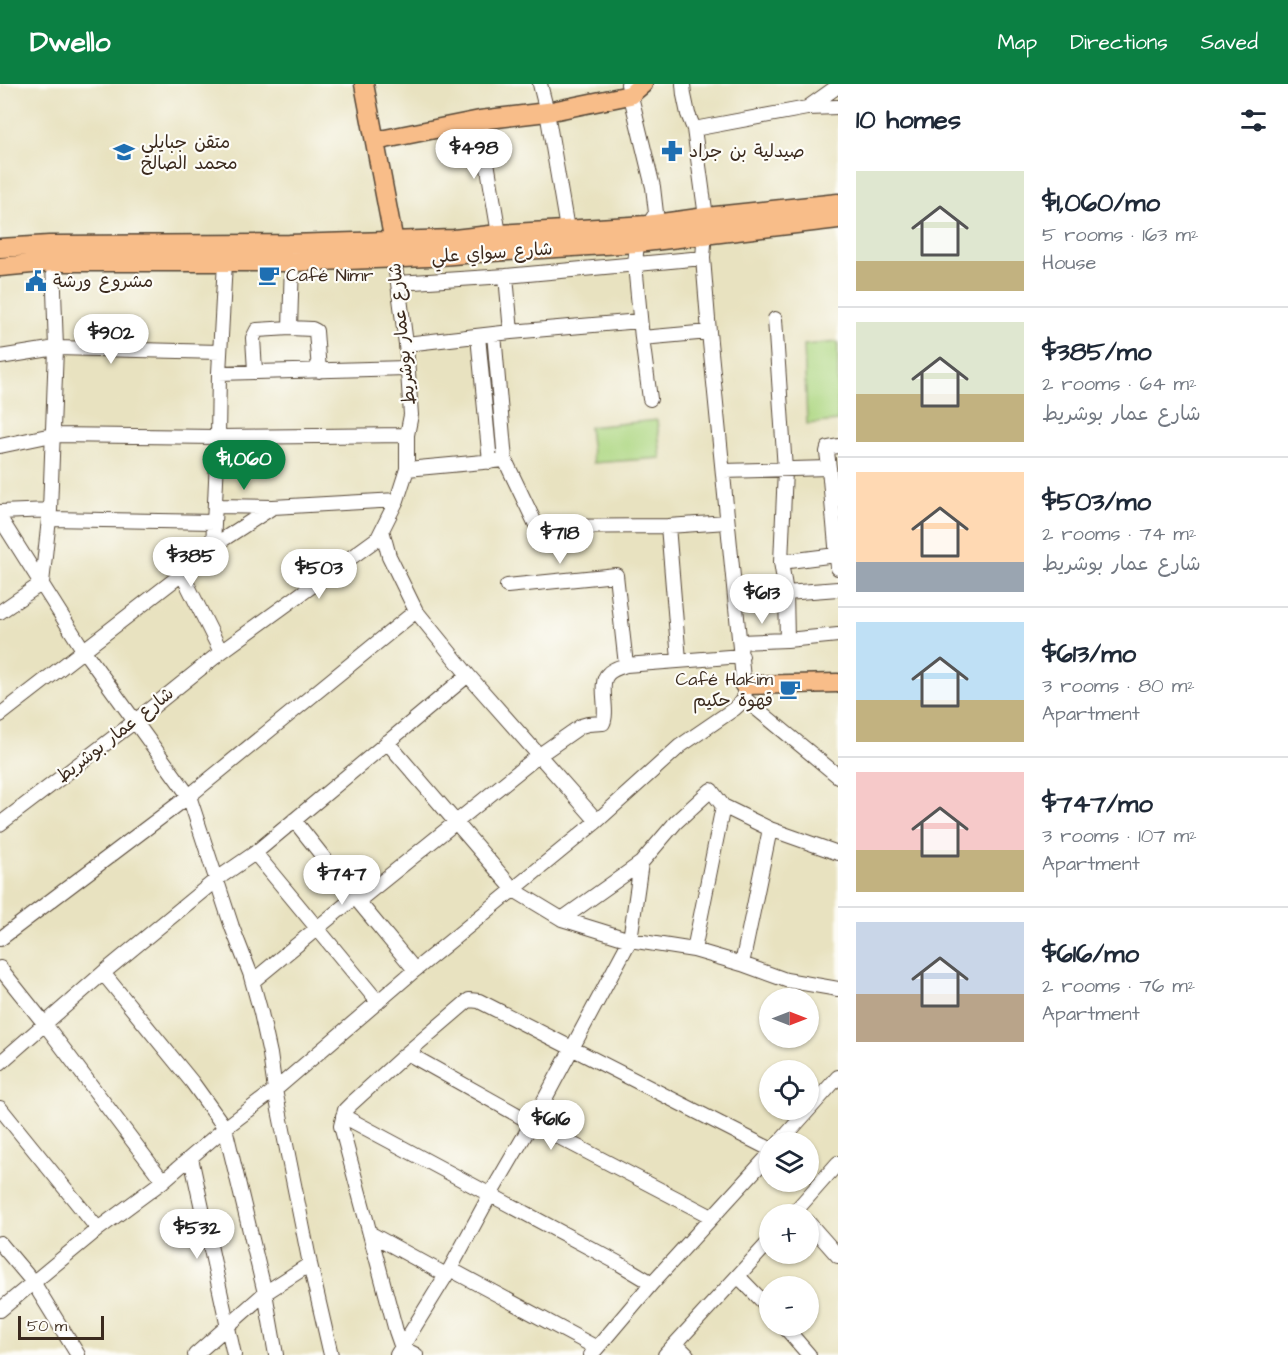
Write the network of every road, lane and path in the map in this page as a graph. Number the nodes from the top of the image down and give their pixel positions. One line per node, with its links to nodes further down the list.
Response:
1 (364, 84): 11 (main road, شارع عمار بوشريط)
2 (540, 84): 8 (street)
3 (683, 84): 10 (street)
4 (838, 86): 7 (street)
5 (634, 88): 8 (main road); 15 (street)
6 (838, 107): 7 (street)
7 (807, 108): 10 (street)
8 (547, 112): 9 (main road); 17 (street)
9 (480, 120): 11 (main road); 18 (street)
10 (694, 129): 16 (street)
11 (375, 141): 21 (main road, شارع عمار بوشريط)
12 (838, 203): 13 (main road); 16 (main road, شارع سواي علي)
13 (838, 212)
14 (838, 219): 16 (main road, شارع سواي علي)
15 (647, 225): 16 (main road, شارع سواي علي); 17 (main road, شارع سواي علي); 19 (street)
16 (705, 226): 19 (main road, شارع سواي علي); 23 (street)
17 (567, 229): 18 (main road, شارع سواي علي)
18 (499, 234): 21 (main road, شارع سواي علي)
19 (637, 243): 21 (main road, شارع سواي علي); 26 (street)
20 (0, 248): 22 (main road, شارع سواي علي)
21 (394, 250): 22 (main road, شارع سواي علي); 29 (street, شارع عمار بوشريط)
22 (291, 253): 25 (main road, شارع سواي علي); 32 (street)
23 (703, 258): 26 (street); 34 (street)
24 (53, 262): 25 (main road, شارع سواي علي); 27 (main road, شارع سواي علي); 39 (street)
25 (225, 262): 40 (street)
26 (635, 264): 28 (street); 31 (street)
27 (0, 267)
28 (506, 276): 29 (street); 33 (street)
29 (398, 283): 38 (street, شارع عمار بوشريط)
30 (775, 319): 56 (street)
31 (640, 321): 33 (street); 37 (street)
32 (290, 328): 43 (street); 44 (street)
33 (512, 332): 35 (street)
34 (709, 332): 37 (street); 57 (street)
35 (494, 334): 36 (street); 52 (street)
36 (478, 336): 38 (street); 53 (street)
37 (642, 339): 46 (street)
38 (406, 344): 42 (street, شارع عمار بوشريط)
39 (56, 348): 40 (street); 41 (street); 47 (street)
40 (220, 351): 45 (street)
41 (0, 357)
42 (407, 368): 44 (street); 48 (street, شارع عمار بوشريط)
43 (255, 371): 44 (street); 45 (street)
44 (319, 371)
45 (219, 373): 49 (street)
46 (650, 399)
47 (52, 435): 49 (street); 50 (street); 62 (street)
48 (407, 435): 49 (street); 55 (street, شارع عمار بوشريط)
49 (218, 437): 59 (street)
50 (0, 446)
51 (838, 446): 54 (street)
52 (505, 460): 53 (street); 66 (street)
53 (490, 462): 55 (street)
54 (829, 468): 56 (street); 69 (street)
55 (406, 469): 58 (street, شارع عمار بوشريط)
56 (785, 470): 57 (street); 70 (street)
57 (723, 471): 65 (street)
58 (397, 500): 60 (street); 67 (street, شارع عمار بوشريط)
59 (215, 506): 60 (street); 64 (street)
60 (273, 507): 68 (street)
61 (0, 512): 62 (street)
62 (49, 515): 64 (street); 72 (street)
63 (0, 518): 72 (street)
64 (214, 522): 68 (street)
65 (727, 522): 66 (street); 80 (street)
66 (668, 526): 83 (street)
67 (382, 530): 76 (street); 82 (street, شارع عمار بوشريط)
68 (213, 546): 71 (street)
69 (837, 561): 70 (street)
70 (781, 562): 75 (street)
71 (182, 574): 81 (street); 82 (street)
72 (42, 583): 77 (street); 81 (street)
73 (507, 586): 84 (street)
74 (838, 589): 75 (street)
75 (786, 593): 79 (street)
76 (416, 611): 85 (street); 93 (street)
77 (0, 612)
78 (838, 635): 79 (street)
79 (787, 639): 80 (street)
80 (741, 649): 83 (street); 87 (street)
81 (84, 651): 88 (street); 89 (street)
82 (221, 652): 89 (street, شارع عمار بوشريط)
83 (679, 660): 84 (street)
84 (626, 665): 91 (street)
85 (468, 675): 90 (street); 91 (street)
86 (838, 683): 87 (main road)
87 (745, 692): 92 (street); 96 (street)
88 (0, 715)
89 (134, 722): 93 (street); 98 (street, شارع عمار بوشريط)
90 (387, 742): 95 (street); 97 (street)
91 (538, 756): 96 (street); 97 (street)
92 (838, 776)
93 (189, 796): 103 (street); 108 (street)
94 (723, 806): 99 (street); 102 (street); 110 (street)
95 (294, 820): 100 (street); 105 (street)
96 (597, 821): 104 (street)
97 (455, 823): 104 (street); 105 (street)
98 (0, 824)
99 (770, 829): 101 (street); 111 (street)
100 (255, 853): 103 (street); 107 (street)
101 (838, 853)
102 (641, 863): 106 (street); 109 (street)
103 (217, 879): 114 (street); 115 (street)
104 (514, 890): 106 (street); 113 (street)
105 (356, 899): 107 (street); 113 (street)
106 (562, 919): 109 (street)
107 (317, 928): 115 (street); 117 (street)
108 (0, 939)
109 (630, 940): 110 (street); 119 (street)
110 (694, 950): 111 (street)
111 (742, 964): 116 (street)
112 (0, 968): 118 (street)
113 (415, 970): 117 (street)
114 (103, 973): 118 (street); 127 (street)
115 (253, 981): 123 (street)
116 (838, 989)
117 (378, 1002): 123 (street)
118 (45, 1023): 121 (street); 133 (street)
119 (572, 1047): 120 (street); 126 (street); 129 (street)
120 (407, 1053): 125 (street); 126 (street)
121 (0, 1063)
122 (838, 1077): 128 (street)
123 (275, 1090): 127 (street); 143 (street)
124 (0, 1108): 137 (street)
125 (343, 1116): 134 (street); 138 (street)
126 (532, 1123): 134 (street); 136 (street)
127 (225, 1128): 130 (street); 148 (street)
128 (789, 1132)
129 (759, 1143)
130 (191, 1158): 133 (street); 151 (street)
131 (838, 1162): 135 (street)
132 (759, 1166): 136 (street)
133 (163, 1181): 137 (street)
134 (490, 1195): 144 (street); 147 (street)
135 (804, 1204)
136 (712, 1217): 147 (street)
137 (98, 1229): 146 (street)
138 (370, 1234): 144 (street); 155 (street)
139 (819, 1234): 142 (street)
140 (0, 1243): 146 (street)
141 (759, 1253): 145 (street)
142 (838, 1256)
143 (310, 1264): 148 (street); 160 (street)
144 (448, 1272): 154 (street); 155 (street)
145 (738, 1276): 149 (street); 153 (street)
146 (33, 1282): 150 (street); 156 (street)
147 (652, 1283): 154 (street)
148 (266, 1293): 151 (street); 159 (street)
149 (759, 1298)
150 (0, 1310)
151 (228, 1326): 157 (street); 158 (street)
152 (793, 1336): 164 (street)
153 (676, 1344): 162 (street); 163 (street)
154 (594, 1351)
155 (399, 1352): 161 (street)
156 (78, 1355)
157 (195, 1355)
158 (234, 1355)
159 (276, 1355)
160 (331, 1355)
161 (416, 1355)
162 (665, 1355)
163 (687, 1355)
164 (809, 1355)

